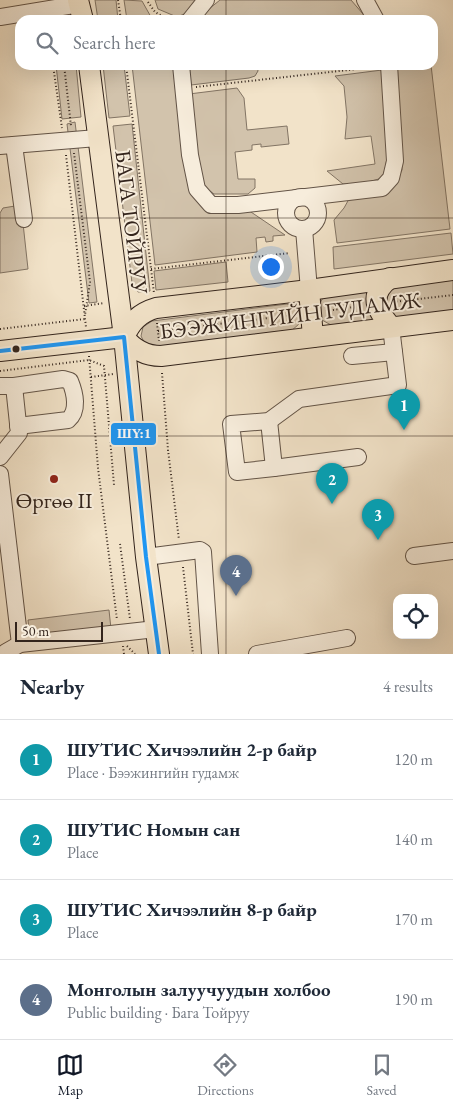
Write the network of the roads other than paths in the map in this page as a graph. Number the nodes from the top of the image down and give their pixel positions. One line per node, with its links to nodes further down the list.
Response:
1 (206, 0): 6 (street)
2 (365, 0): 7 (street)
3 (81, 8): 5 (street)
4 (15, 15): 8 (street)
5 (18, 15)
6 (194, 15)
7 (373, 15)
8 (0, 17)
9 (90, 70): 12 (main road, БАГА ТОЙРУУ)
10 (182, 70): 14 (street)
11 (389, 70): 14 (street)
12 (97, 138): 13 (street); 22 (main road, БАГА ТОЙРУУ)
13 (7, 146): 15 (street)
14 (300, 197): 16 (street); 16 (street)
15 (24, 219)
16 (304, 229): 19 (street)
17 (453, 270): 18 (main road, БЭЭЖИНГИЙН ГУДАМЖ)
18 (390, 278): 19 (main road, БЭЭЖИНГИЙН ГУДАМЖ); 21 (main road)
19 (309, 290): 22 (main road, БЭЭЖИНГИЙН ГУДАМЖ); 23 (main road)
20 (453, 320): 21 (main road, БЭЭЖИНГИЙН ГУДАМЖ)
21 (391, 327): 23 (main road, БЭЭЖИНГИЙН ГУДАМЖ); 25 (street)
22 (124, 337): 23 (main road, БЭЭЖИНГИЙН ГУДАМЖ); 24 (main road); 37 (main road, БАГА ТОЙРУУ)
23 (313, 337)
24 (0, 351)
25 (394, 352): 26 (street); 28 (street)
26 (352, 356)
27 (7, 386): 29 (street); 29 (street)
28 (268, 421): 32 (street); 32 (street)
29 (18, 426): 30 (street)
30 (0, 456)
31 (358, 457): 32 (street)
32 (274, 468)
33 (0, 474): 34 (street)
34 (0, 478): 40 (street)
35 (453, 551): 36 (street)
36 (414, 556)
37 (146, 557): 38 (main road, БАГА ТОЙРУУ); 42 (street)
38 (156, 629): 40 (street); 41 (main road, БАГА ТОЙРУУ)
39 (347, 638): 43 (street)
40 (8, 650)
41 (159, 654)
42 (210, 654)
43 (257, 654)

